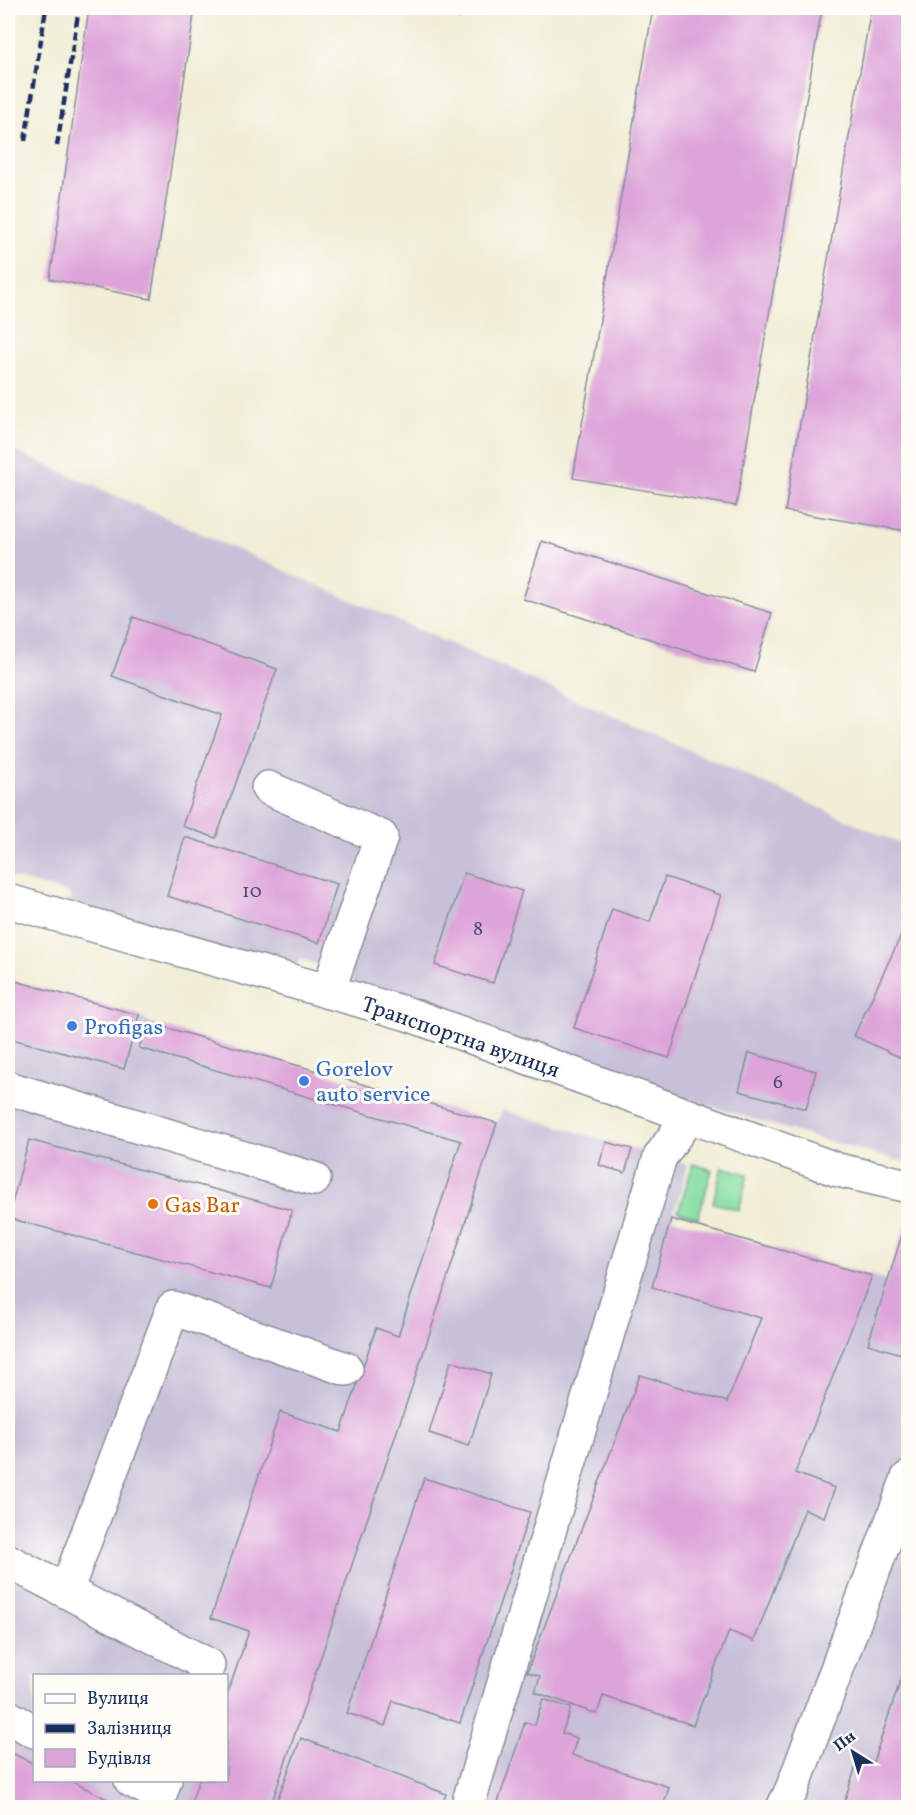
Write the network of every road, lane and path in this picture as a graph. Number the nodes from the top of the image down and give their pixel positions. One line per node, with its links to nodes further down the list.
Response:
1 (268, 788): 3 (street)
2 (8, 901): 3 (street, Транспортна вулиця)
3 (328, 992): 5 (street, Транспортна вулиця)
4 (8, 1088): 6 (street)
5 (689, 1116): 7 (street, Транспортна вулиця); 17 (street)
6 (314, 1179)
7 (909, 1186)
8 (346, 1369): 11 (street)
9 (909, 1478): 18 (street)
10 (8, 1560): 11 (street)
11 (66, 1591): 12 (street)
12 (205, 1674)
13 (8, 1717): 14 (street)
14 (33, 1730)
15 (135, 1782): 16 (street)
16 (164, 1782)
17 (467, 1808)
18 (783, 1808)

